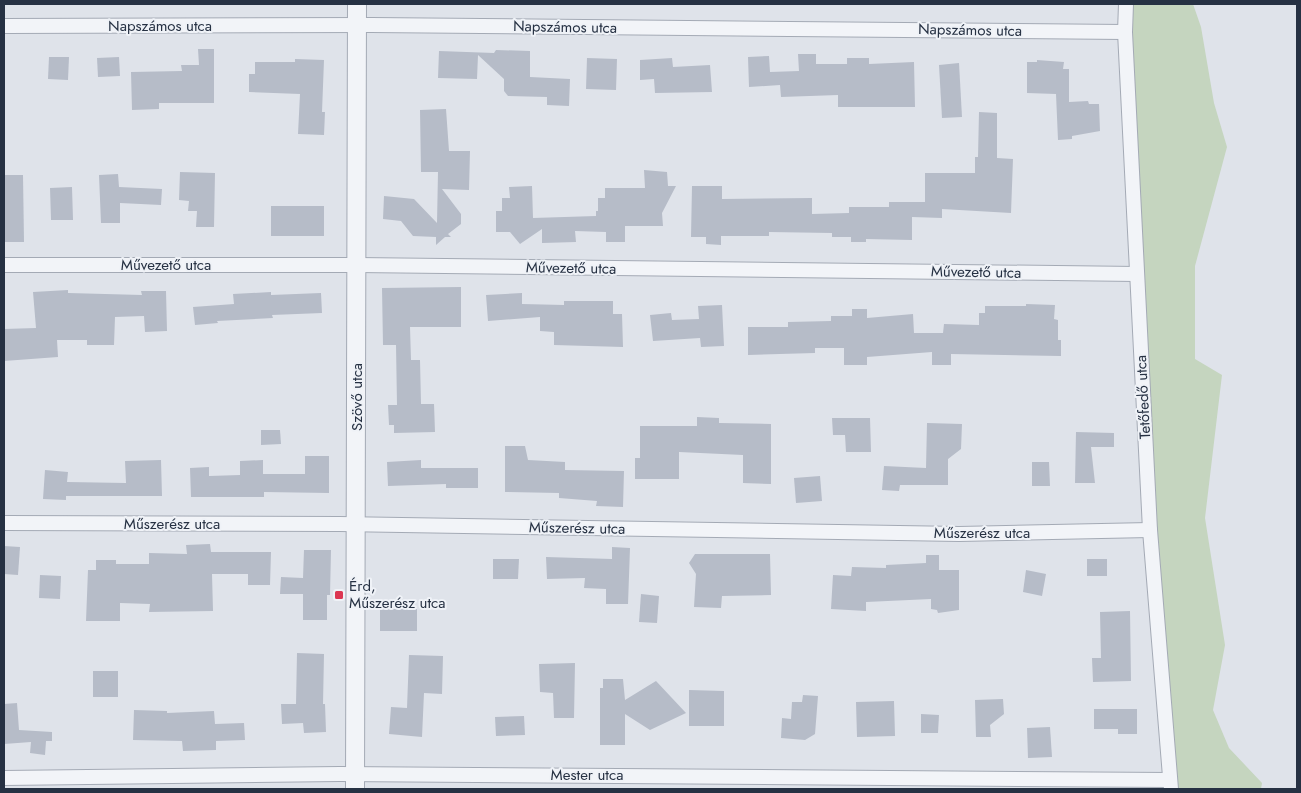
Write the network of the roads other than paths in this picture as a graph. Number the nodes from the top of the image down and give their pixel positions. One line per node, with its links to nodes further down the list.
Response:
1 (357, 4): 3 (street, Szövő utca)
2 (1126, 4): 5 (street, Tetőfedő utca)
3 (357, 25): 4 (street, Napszámos utca); 5 (street, Napszámos utca); 7 (street, Szövő utca)
4 (4, 26)
5 (1125, 32): 8 (street, Tetőfedő utca)
6 (4, 265): 7 (street, Művezető utca)
7 (357, 265): 8 (street, Művezető utca); 10 (street, Szövő utca)
8 (1137, 274): 11 (street, Tetőfedő utca)
9 (4, 523): 10 (street, Műszerész utca)
10 (357, 524): 11 (street, Műszerész utca); 13 (street, Szövő utca)
11 (1150, 530): 14 (street, Tetőfedő utca)
12 (4, 778): 13 (street, Mester utca)
13 (355, 782): 14 (street, Mester utca)
14 (1170, 784)

